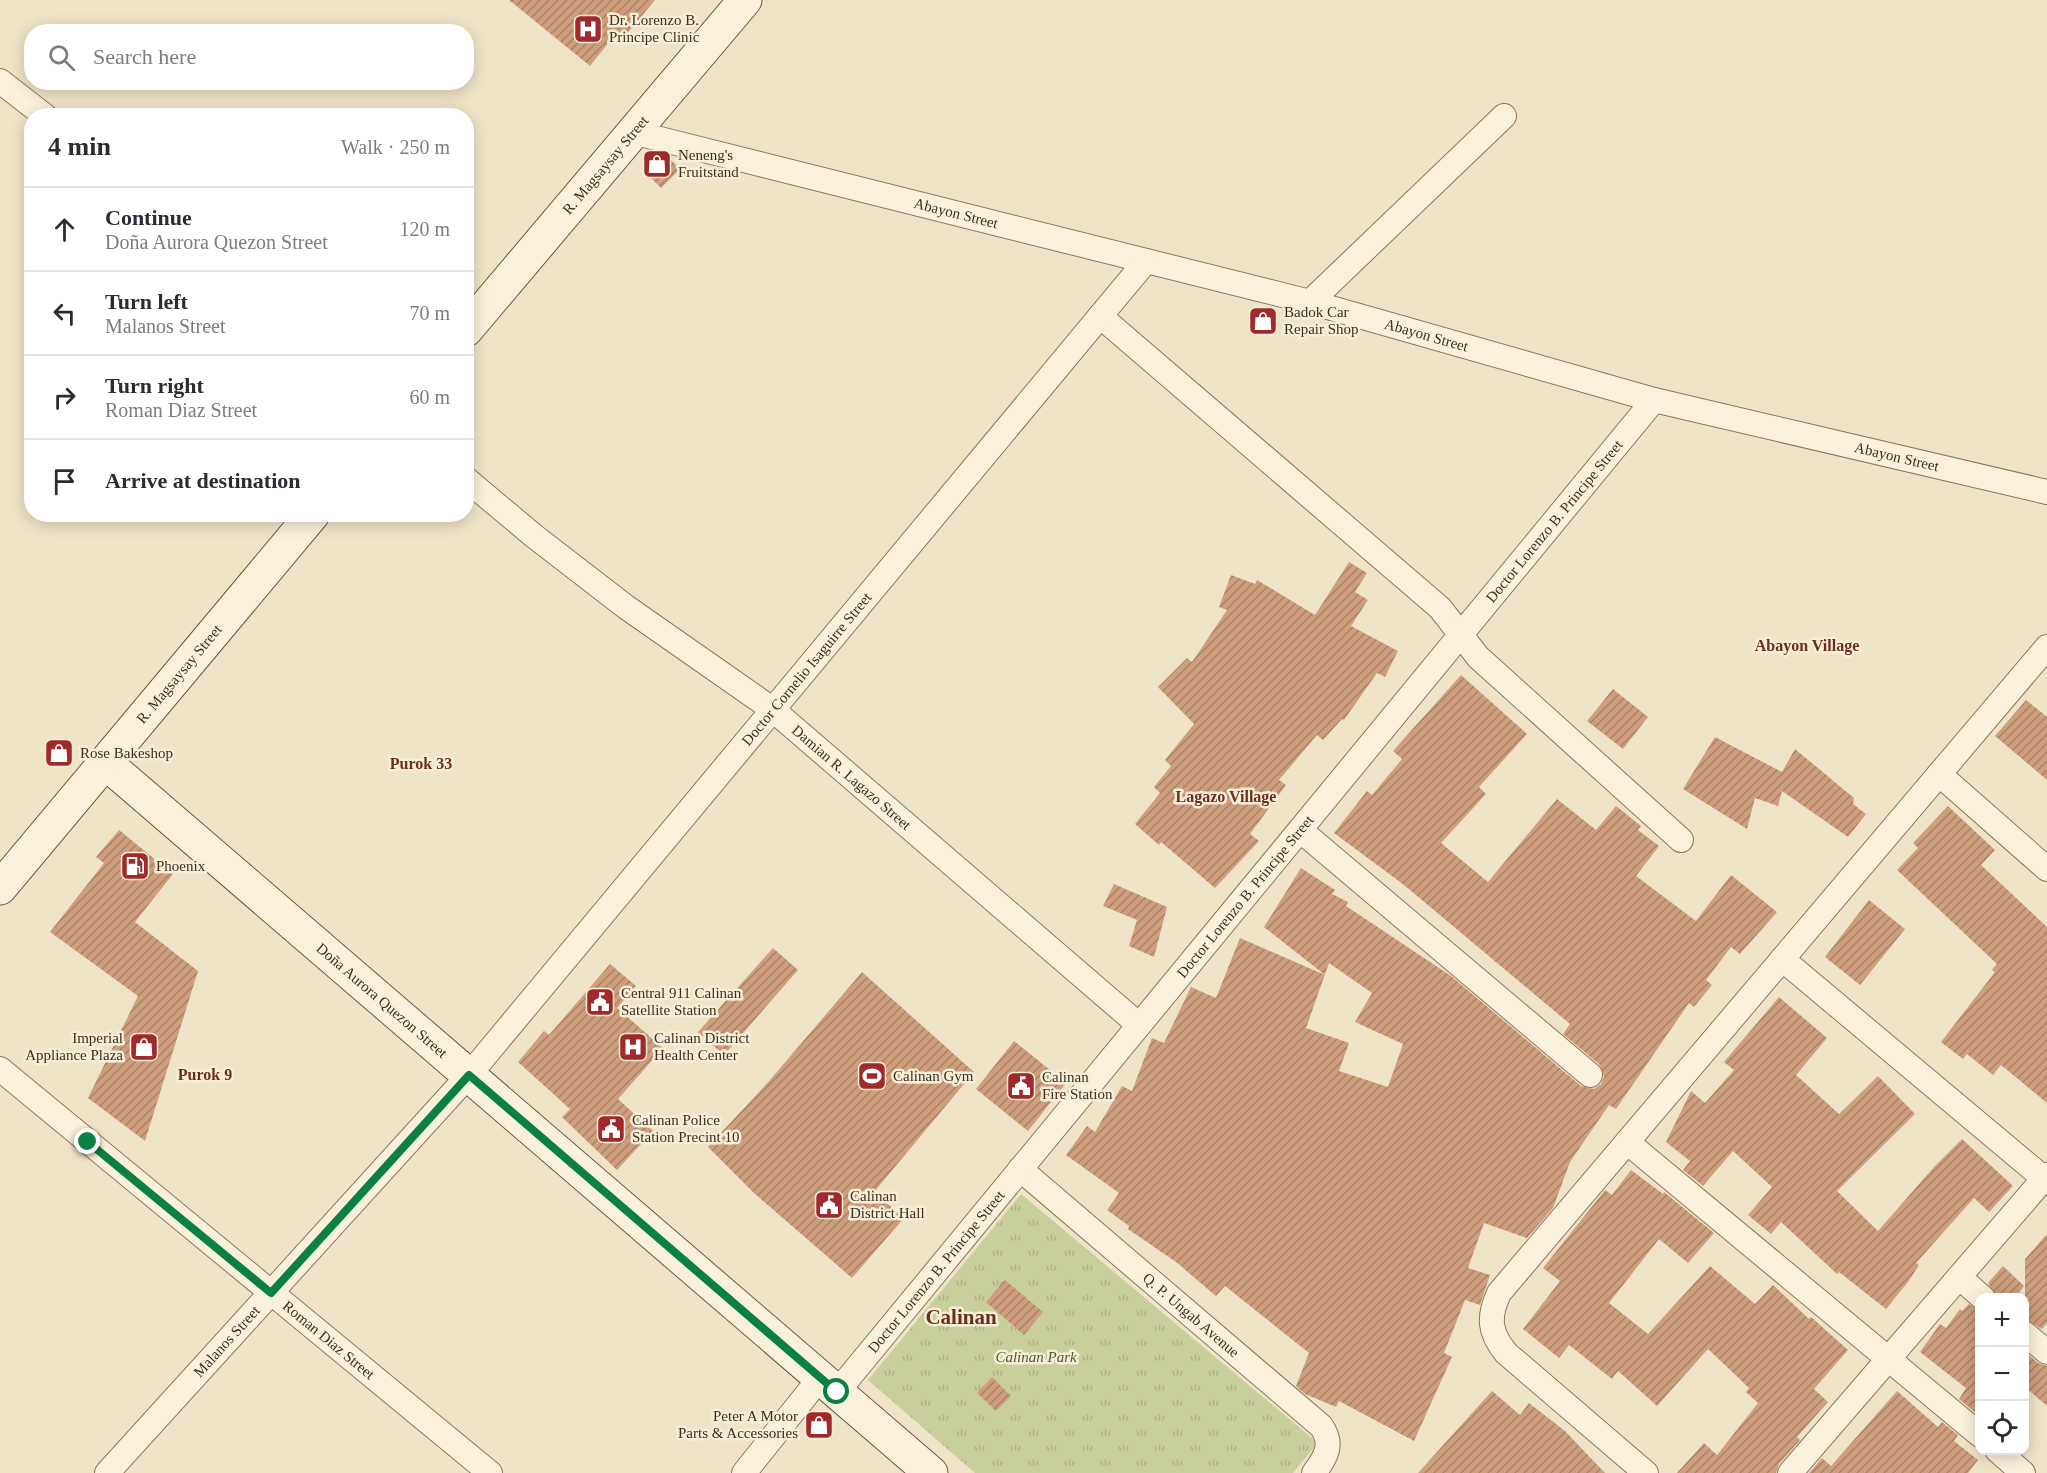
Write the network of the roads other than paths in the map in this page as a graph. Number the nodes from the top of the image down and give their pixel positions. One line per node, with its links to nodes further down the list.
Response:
1 (745, 0): 5 (street, R. Magsaysay Street)
2 (0, 81): 3 (street)
3 (35, 108)
4 (1504, 116): 7 (street)
5 (632, 132): 6 (street, Abayon Street); 9 (street, R. Magsaysay Street)
6 (1146, 261): 7 (street, Abayon Street); 8 (street, Doctor Cornelio Isaguirre Street)
7 (1310, 302): 10 (street, Abayon Street)
8 (1100, 316): 14 (street); 16 (street, Doctor Cornelio Isaguirre Street)
9 (474, 320)
10 (1654, 400): 12 (street, Abayon Street); 14 (street, Doctor Lorenzo B. Principe Street)
11 (474, 486): 16 (street, Damian R. Lagazo Street)
12 (2047, 492)
13 (306, 522): 17 (street, R. Magsaysay Street)
14 (1461, 635): 19 (street, Doctor Lorenzo B. Principe Street); 20 (street)
15 (2047, 647): 18 (street)
16 (772, 709): 24 (street, Damian R. Lagazo Street); 26 (street, Doctor Cornelio Isaguirre Street)
17 (106, 763): 22 (street, R. Magsaysay Street); 26 (street, Doña Aurora Quezon Street)
18 (1939, 774): 21 (street); 23 (street)
19 (1300, 830): 24 (street, Doctor Lorenzo B. Principe Street); 27 (street)
20 (1681, 840)
21 (2047, 869)
22 (0, 888)
23 (1782, 959): 28 (street); 30 (street)
24 (1139, 1025): 29 (street, Doctor Lorenzo B. Principe Street)
25 (0, 1069): 32 (street, Roman Diaz Street)
26 (469, 1075): 32 (street, Malanos Street); 37 (street, Doña Aurora Quezon Street)
27 (1590, 1076)
28 (1627, 1143): 36 (street); 45 (street)
29 (1020, 1169): 37 (street, Doctor Lorenzo B. Principe Street); 44 (street, Q. P. Ungab Avenue)
30 (2046, 1178): 31 (street)
31 (1959, 1277): 33 (street); 36 (street)
32 (271, 1293): 40 (street, Malanos Street); 41 (street, Roman Diaz Street)
33 (1977, 1293)
34 (2029, 1336): 35 (street)
35 (2047, 1352)
36 (1889, 1358): 38 (street); 46 (street)
37 (828, 1385): 42 (street, Doctor Lorenzo B. Principe Street); 43 (street, Doña Aurora Quezon Street)
38 (1975, 1432)
39 (2003, 1455): 47 (street)
40 (107, 1473)
41 (490, 1473)
42 (744, 1473)
43 (931, 1473)
44 (1314, 1473)
45 (1646, 1473)
46 (1790, 1473)
47 (2023, 1473)

